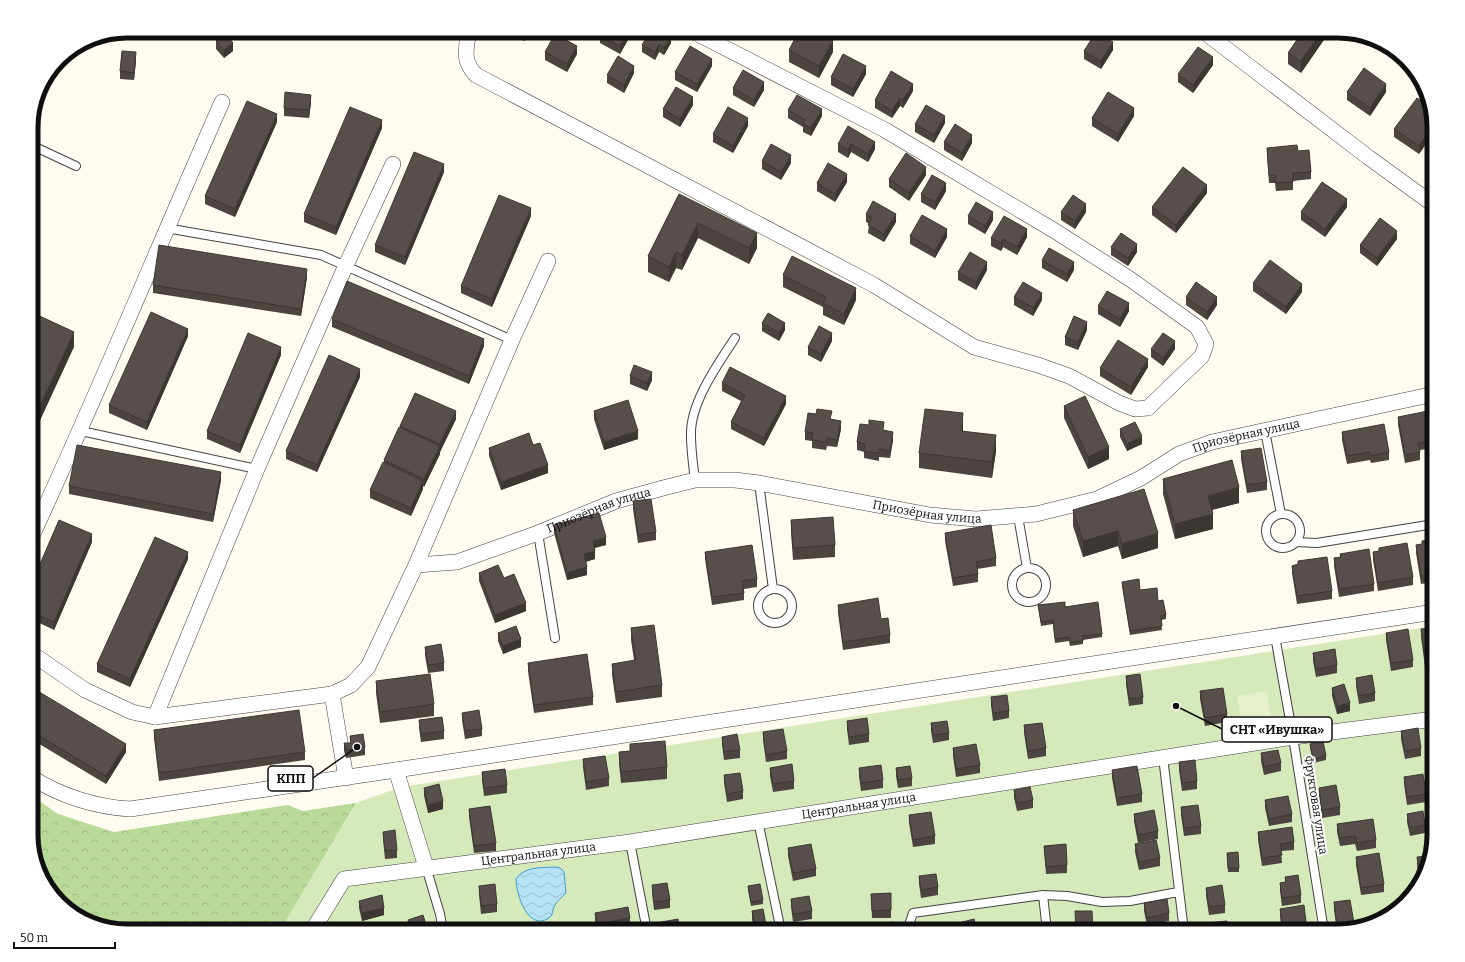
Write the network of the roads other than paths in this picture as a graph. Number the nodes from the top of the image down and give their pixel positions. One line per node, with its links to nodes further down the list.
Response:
1 (468, 38): 2 (street)
2 (706, 38)
3 (1212, 38): 8 (street)
4 (222, 102): 9 (street)
5 (38, 148): 7 (lane)
6 (393, 164): 11 (street)
7 (76, 166)
8 (1427, 200)
9 (166, 228): 11 (lane); 16 (street)
10 (548, 261): 13 (street)
11 (346, 265): 13 (lane); 17 (street)
12 (735, 338): 18 (lane)
13 (512, 340): 26 (street)
14 (1427, 395): 15 (street, Приозёрная улица)
15 (1265, 430): 20 (lane); 21 (street, Приозёрная улица)
16 (81, 431): 17 (lane); 22 (street)
17 (257, 469): 34 (street)
18 (695, 480): 19 (street, Приозёрная улица); 24 (street, Приозёрная улица)
19 (759, 483): 21 (street, Приозёрная улица); 28 (lane)
20 (1281, 514): 25 (lane); 25 (lane)
21 (1018, 516): 27 (lane)
22 (38, 523)
23 (1427, 525): 25 (lane)
24 (538, 533): 26 (street, Приозёрная улица); 31 (lane)
25 (1296, 542)
26 (416, 565): 33 (street)
27 (1027, 568): 27 (lane)
28 (773, 589): 28 (lane)
29 (1427, 613): 30 (street)
30 (1275, 636): 36 (lane, Фруктовая улица); 38 (street)
31 (555, 638)
32 (38, 658): 34 (street)
33 (332, 694): 34 (street); 39 (street)
34 (155, 717)
35 (1427, 720): 36 (street, Центральная улица)
36 (1293, 737): 37 (street, Центральная улица); 53 (lane, Фруктовая улица)
37 (1163, 757): 41 (street, Центральная улица); 44 (lane)
38 (396, 770): 39 (street); 43 (street)
39 (346, 778): 40 (street)
40 (38, 782)
41 (758, 821): 42 (street, Центральная улица); 49 (lane)
42 (630, 842): 43 (street, Центральная улица); 48 (lane)
43 (426, 867): 46 (street, Центральная улица); 47 (lane)
44 (1178, 892): 45 (lane); 52 (lane)
45 (1043, 895): 50 (lane); 51 (lane)
46 (316, 924)
47 (442, 924)
48 (646, 924)
49 (780, 924)
50 (909, 924)
51 (1046, 924)
52 (1183, 924)
53 (1323, 924)

